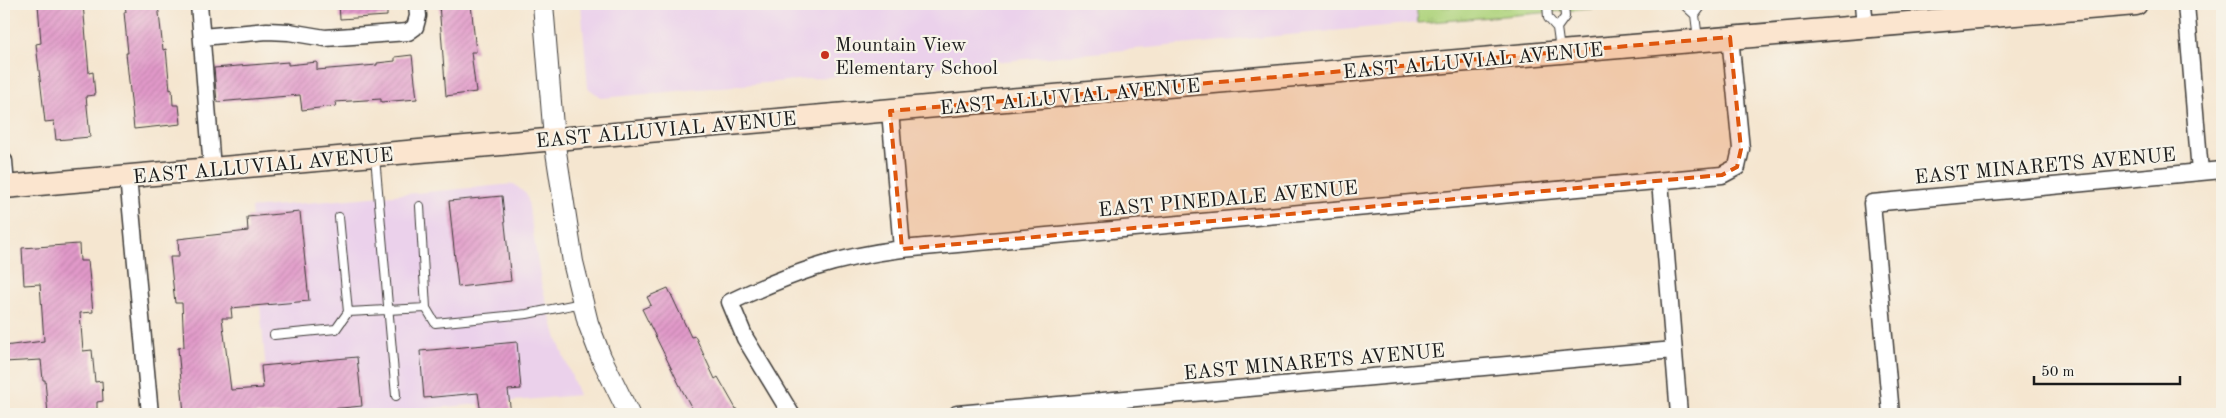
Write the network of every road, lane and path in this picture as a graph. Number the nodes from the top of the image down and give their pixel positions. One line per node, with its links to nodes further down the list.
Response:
1 (199, 4): 15 (street)
2 (417, 4): 15 (street)
3 (544, 4): 19 (street)
4 (1547, 4): 13 (lane)
5 (1564, 4): 13 (lane)
6 (1683, 4): 11 (lane)
7 (1702, 4): 11 (lane)
8 (1863, 4): 12 (street)
9 (2136, 4): 12 (main road, EAST ALLUVIAL AVENUE)
10 (2186, 4): 24 (street)
11 (1695, 15): 16 (lane)
12 (1865, 27): 14 (main road, EAST ALLUVIAL AVENUE)
13 (1557, 28): 17 (lane)
14 (1730, 37): 16 (main road, EAST ALLUVIAL AVENUE); 26 (street, EAST PINEDALE AVENUE)
15 (202, 38): 22 (street)
16 (1698, 40): 17 (main road, EAST ALLUVIAL AVENUE)
17 (1561, 52): 18 (main road, EAST ALLUVIAL AVENUE)
18 (890, 112): 19 (main road, EAST ALLUVIAL AVENUE); 30 (street)
19 (554, 139): 20 (main road, EAST ALLUVIAL AVENUE); 31 (street)
20 (375, 155): 22 (main road, EAST ALLUVIAL AVENUE); 33 (lane)
21 (4, 160): 27 (street)
22 (212, 168): 25 (main road, EAST ALLUVIAL AVENUE)
23 (2222, 170): 24 (street, EAST MINARETS AVENUE)
24 (2200, 172): 43 (street, EAST MINARETS AVENUE)
25 (128, 176): 27 (main road, EAST ALLUVIAL AVENUE); 38 (street)
26 (1660, 181): 30 (street, EAST PINEDALE AVENUE); 36 (street)
27 (5, 187)
28 (420, 206): 32 (lane)
29 (339, 216): 34 (lane)
30 (902, 249): 40 (street, EAST PINEDALE AVENUE)
31 (582, 303): 32 (lane); 39 (street)
32 (426, 308): 33 (lane)
33 (389, 309): 34 (lane); 37 (lane)
34 (348, 312): 35 (lane)
35 (274, 335)
36 (1674, 350): 41 (street, EAST MINARETS AVENUE); 42 (street)
37 (396, 396)
38 (150, 414)
39 (629, 414)
40 (791, 414)
41 (957, 414)
42 (1679, 414)
43 (1892, 414)

